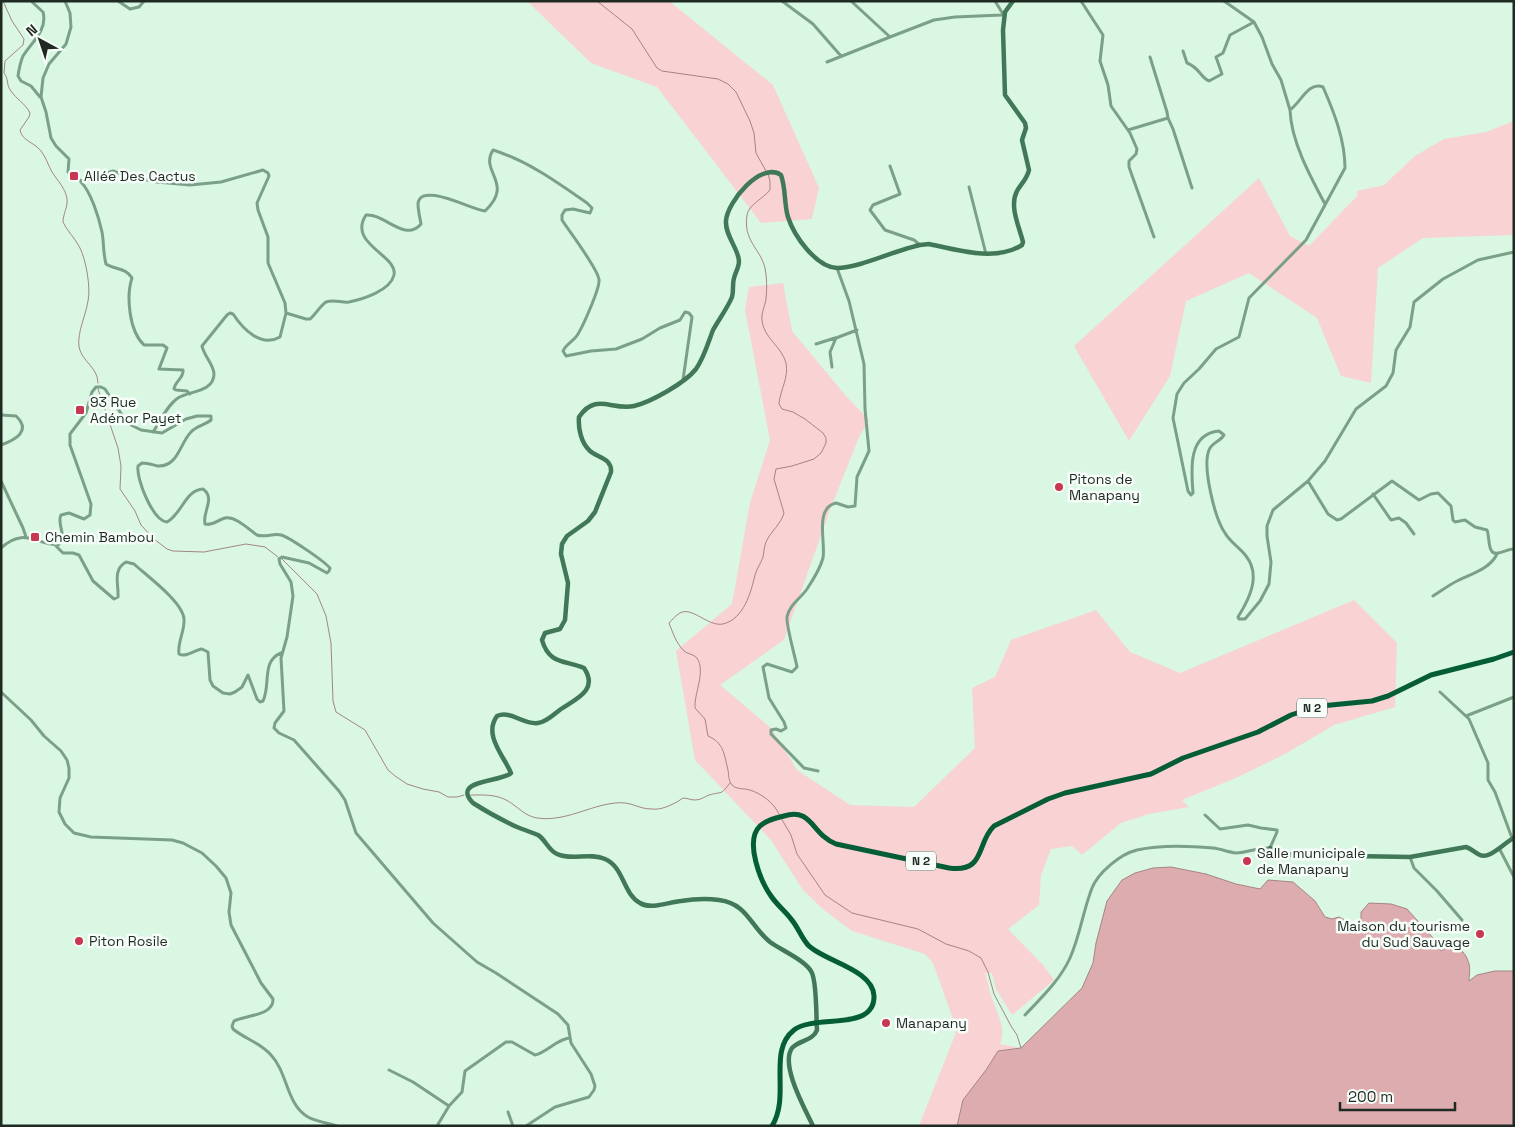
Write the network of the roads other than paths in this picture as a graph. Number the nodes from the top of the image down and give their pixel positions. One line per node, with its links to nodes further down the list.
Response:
1 (31, 1): 18 (street)
2 (65, 1): 18 (street)
3 (118, 1): 4 (street)
4 (144, 1)
5 (782, 1): 15 (street)
6 (851, 1): 13 (street)
7 (995, 1): 11 (street)
8 (1013, 1): 11 (main road)
9 (1082, 1): 21 (street)
10 (1224, 1): 12 (street)
11 (1004, 13): 13 (street); 30 (main road)
12 (1254, 22): 14 (street); 19 (street)
13 (890, 37): 15 (street)
14 (1183, 51)
15 (841, 56): 17 (street)
16 (1150, 57): 20 (street)
17 (826, 62)
18 (40, 97): 23 (street)
19 (1290, 110): 26 (street); 26 (street)
20 (1168, 118): 21 (street); 25 (street)
21 (1128, 130): 27 (street)
22 (890, 166): 28 (street)
23 (73, 177): 32 (street); 38 (street)
24 (969, 187): 30 (street)
25 (1192, 188)
26 (1325, 204): 43 (street)
27 (1154, 237)
28 (920, 245): 30 (main road); 31 (main road)
29 (1514, 252): 43 (street)
30 (986, 255)
31 (836, 268): 33 (street); 37 (main road)
32 (286, 313): 37 (street); 38 (street)
33 (857, 330): 34 (street); 59 (street)
34 (836, 338): 35 (street); 36 (street)
35 (816, 344)
36 (832, 367)
37 (683, 380): 68 (main road)
38 (190, 394): 40 (street)
39 (1, 415): 41 (street)
40 (153, 432): 48 (street); 54 (street)
41 (1, 445)
42 (1, 481): 44 (street)
43 (1308, 481): 45 (street)
44 (3, 486): 47 (street)
45 (1373, 494): 46 (street); 51 (street)
46 (1414, 534)
47 (26, 538): 48 (street); 49 (street)
48 (56, 546): 54 (street)
49 (1, 548)
50 (1514, 549): 51 (street)
51 (1497, 554): 52 (street)
52 (1433, 596)
53 (1514, 652): 68 (main road, N 2)
54 (281, 653): 69 (street)
55 (1, 692): 73 (street)
56 (1440, 692): 58 (street)
57 (1514, 697): 58 (street)
58 (1466, 716): 61 (street)
59 (818, 770)
60 (1205, 816): 62 (street)
61 (1513, 838): 63 (main road)
62 (1270, 848): 64 (main road); 67 (street)
63 (1498, 848): 64 (main road); 65 (street)
64 (1410, 857): 66 (street)
65 (1514, 877)
66 (1462, 920)
67 (1025, 1014)
68 (816, 1022): 77 (main road, N 2); 78 (main road)
69 (569, 1038): 71 (street); 76 (street)
70 (389, 1070): 71 (street)
71 (449, 1106): 74 (street)
72 (508, 1112): 75 (street)
73 (337, 1126)
74 (437, 1126)
75 (514, 1126)
76 (526, 1126)
77 (772, 1126)
78 (813, 1126)

